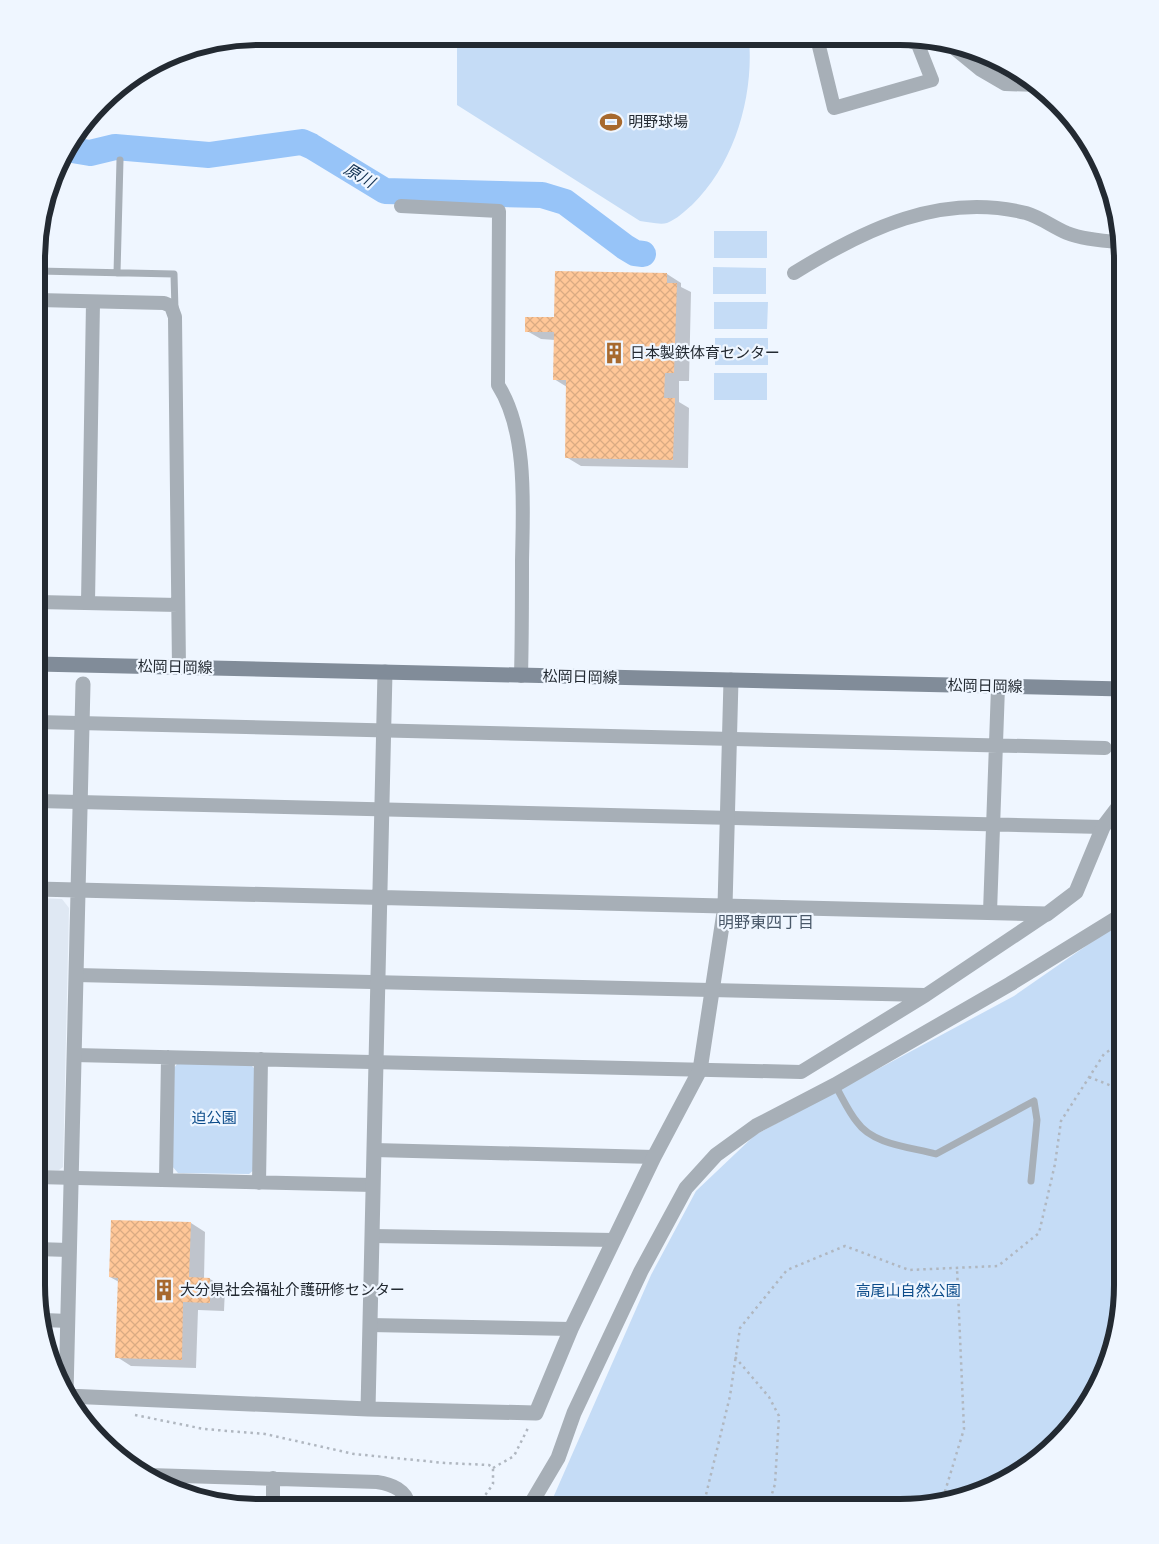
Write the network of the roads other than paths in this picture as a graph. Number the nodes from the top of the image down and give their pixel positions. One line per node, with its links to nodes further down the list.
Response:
1 (819, 45): 2 (street)
2 (918, 46)
3 (961, 53): 4 (street)
4 (1024, 85)
5 (120, 160): 9 (lane)
6 (400, 206): 20 (street)
7 (1113, 241): 10 (street)
8 (45, 271): 9 (lane)
9 (117, 273): 13 (lane)
10 (794, 273)
11 (45, 300): 12 (street)
12 (93, 302): 13 (street); 15 (street)
13 (175, 317): 16 (street)
14 (45, 602): 15 (street)
15 (88, 603): 16 (street)
16 (178, 605): 18 (street)
17 (45, 664): 18 (main road, 松岡日岡線)
18 (179, 668): 19 (main road, 松岡日岡線)
19 (384, 672): 20 (main road, 松岡日岡線); 27 (street)
20 (521, 676): 21 (main road, 松岡日岡線)
21 (732, 680): 23 (main road, 松岡日岡線); 28 (street)
22 (84, 684): 26 (street)
23 (998, 687): 24 (main road, 松岡日岡線); 29 (street)
24 (1114, 689)
25 (45, 722): 26 (street)
26 (82, 723): 27 (street); 32 (street)
27 (383, 730): 28 (street); 33 (street)
28 (730, 739): 29 (street); 35 (street)
29 (996, 745): 30 (street); 36 (street)
30 (1105, 748)
31 (45, 801): 32 (street)
32 (80, 802): 33 (street); 39 (street)
33 (382, 810): 35 (street); 40 (street)
34 (1114, 813): 37 (street)
35 (729, 818): 36 (street); 41 (street)
36 (993, 824): 37 (street); 42 (street)
37 (1103, 827): 43 (street)
38 (45, 888): 39 (street)
39 (78, 890): 40 (street); 45 (street)
40 (380, 897): 41 (street); 46 (street)
41 (725, 906): 42 (street); 47 (street)
42 (990, 912): 43 (street)
43 (1047, 914): 48 (street)
44 (1114, 920): 54 (street)
45 (76, 975): 46 (street); 49 (street)
46 (378, 982): 47 (street); 52 (street)
47 (714, 990): 48 (street); 53 (street)
48 (926, 996): 53 (street)
49 (74, 1055): 50 (street); 58 (street)
50 (168, 1057): 51 (street); 59 (street)
51 (261, 1060): 52 (street); 61 (street)
52 (376, 1062): 53 (street); 55 (street)
53 (700, 1070): 56 (street)
54 (835, 1085): 60 (lane); 78 (street)
55 (374, 1150): 56 (street); 62 (street)
56 (654, 1156): 64 (street)
57 (45, 1177): 58 (street)
58 (71, 1178): 59 (street); 66 (street)
59 (166, 1180): 61 (street)
60 (1031, 1181)
61 (259, 1183): 62 (street)
62 (373, 1186): 63 (street)
63 (372, 1236): 64 (street); 69 (street)
64 (614, 1240): 70 (street)
65 (45, 1249): 66 (street)
66 (70, 1250): 68 (street)
67 (48, 1320): 68 (street)
68 (68, 1321): 71 (street)
69 (370, 1325): 70 (street); 73 (street)
70 (571, 1329): 73 (street)
71 (67, 1380)
72 (76, 1395): 73 (street)
73 (368, 1409)
74 (161, 1475): 75 (street)
75 (273, 1478): 76 (street); 77 (street)
76 (273, 1499)
77 (407, 1499)
78 (534, 1499)

